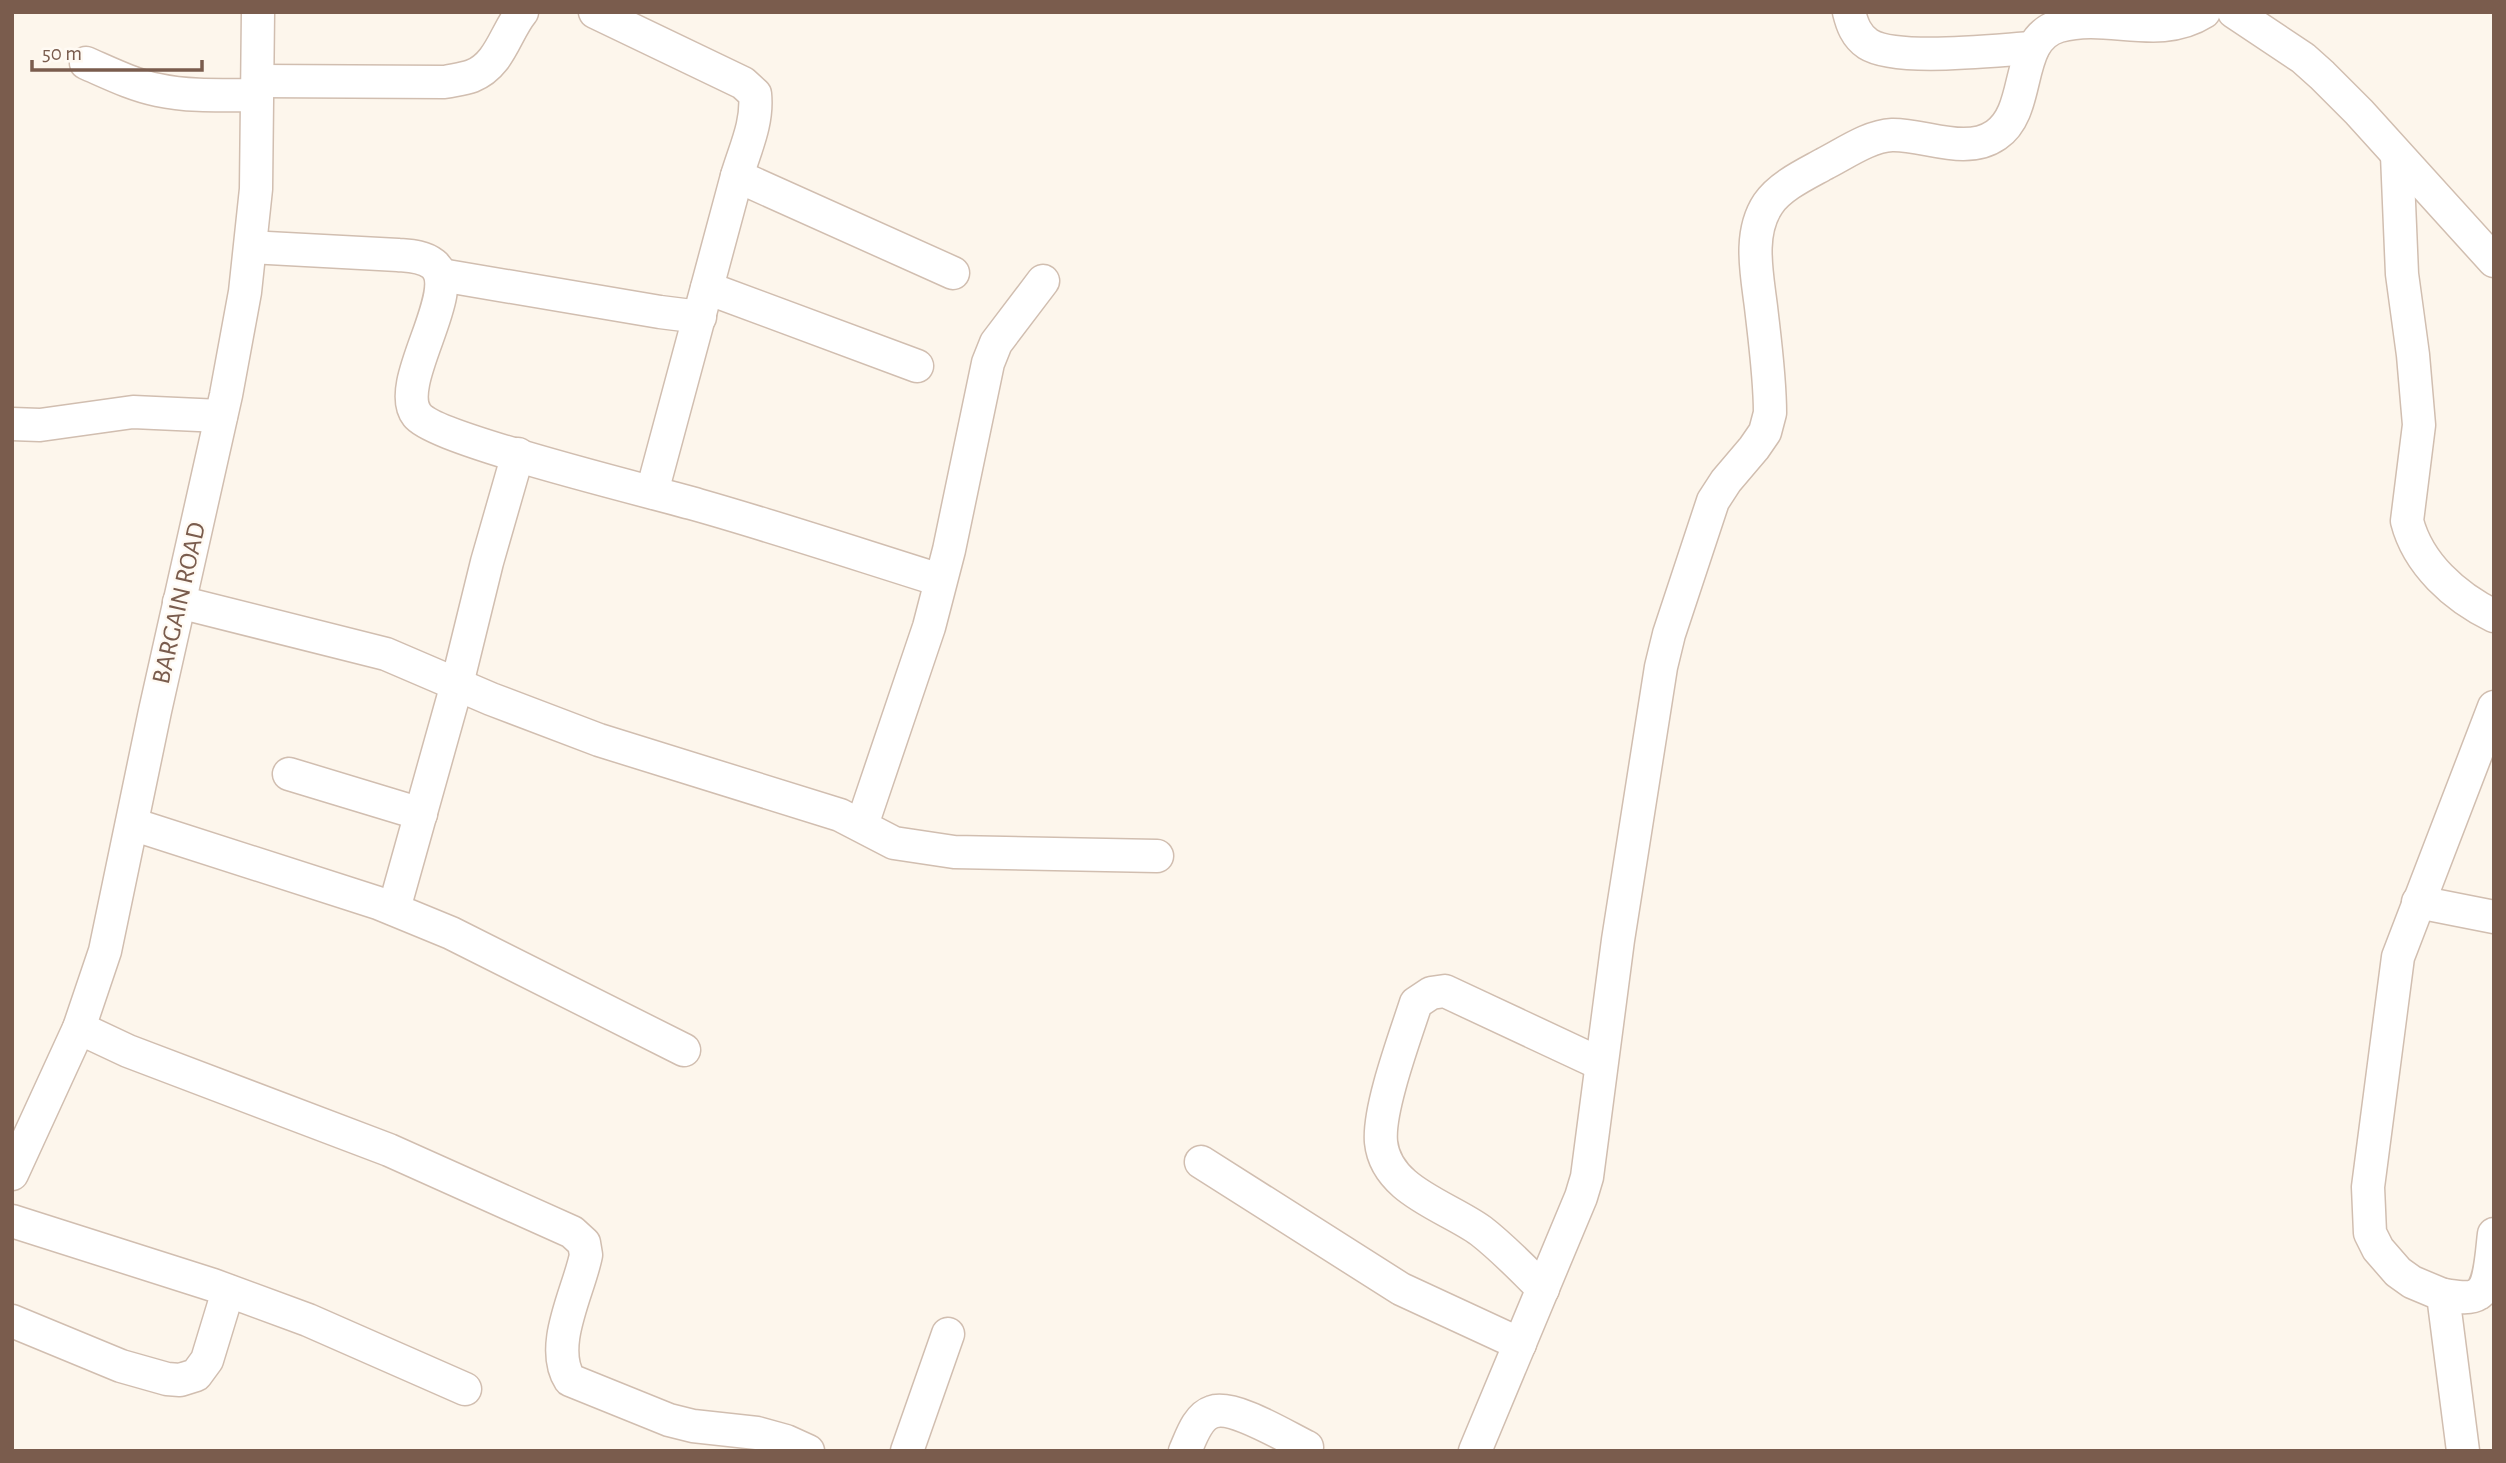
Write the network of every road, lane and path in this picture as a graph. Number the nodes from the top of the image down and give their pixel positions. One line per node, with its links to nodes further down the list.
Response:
1 (258, 12): 9 (street, BARGAIN ROAD)
2 (522, 12): 9 (street)
3 (595, 12): 11 (street)
4 (1849, 12): 7 (street)
5 (2204, 12): 7 (street)
6 (2234, 12): 10 (street)
7 (2033, 48): 38 (street)
8 (86, 63): 9 (street)
9 (257, 88): 12 (street, BARGAIN ROAD)
10 (2398, 155): 13 (street); 25 (street)
11 (737, 176): 14 (street); 17 (street)
12 (251, 247): 15 (street); 19 (street, BARGAIN ROAD)
13 (2494, 261)
14 (953, 273)
15 (441, 275): 17 (street); 21 (street)
16 (1043, 281): 23 (street)
17 (704, 302): 18 (street); 22 (street)
18 (917, 366)
19 (221, 416): 20 (street); 24 (street, BARGAIN ROAD)
20 (12, 424)
21 (518, 454): 22 (street); 26 (street)
22 (652, 492): 23 (street)
23 (940, 580): 31 (street)
24 (179, 602): 26 (street); 30 (street, BARGAIN ROAD)
25 (2494, 616)
26 (457, 684): 29 (street); 31 (street)
27 (2494, 707): 33 (street)
28 (289, 774): 29 (street)
29 (421, 814): 34 (street)
30 (132, 824): 34 (street); 36 (street, BARGAIN ROAD)
31 (862, 825): 32 (street)
32 (1157, 856)
33 (2418, 902): 35 (street); 45 (street)
34 (394, 909): 37 (street)
35 (2494, 917)
36 (79, 1028): 40 (street, BARGAIN ROAD); 51 (street)
37 (684, 1050)
38 (1601, 1064): 43 (street); 43 (street)
39 (1201, 1162): 48 (street)
40 (12, 1174)
41 (12, 1221): 44 (street)
42 (2494, 1234): 45 (street)
43 (1542, 1289): 48 (street)
44 (228, 1291): 46 (street); 49 (street)
45 (2444, 1295): 55 (street)
46 (12, 1321)
47 (948, 1334): 52 (street)
48 (1520, 1344): 54 (street)
49 (466, 1390)
50 (1307, 1447): 53 (street)
51 (808, 1451)
52 (906, 1451)
53 (1185, 1451)
54 (1475, 1451)
55 (2463, 1451)

